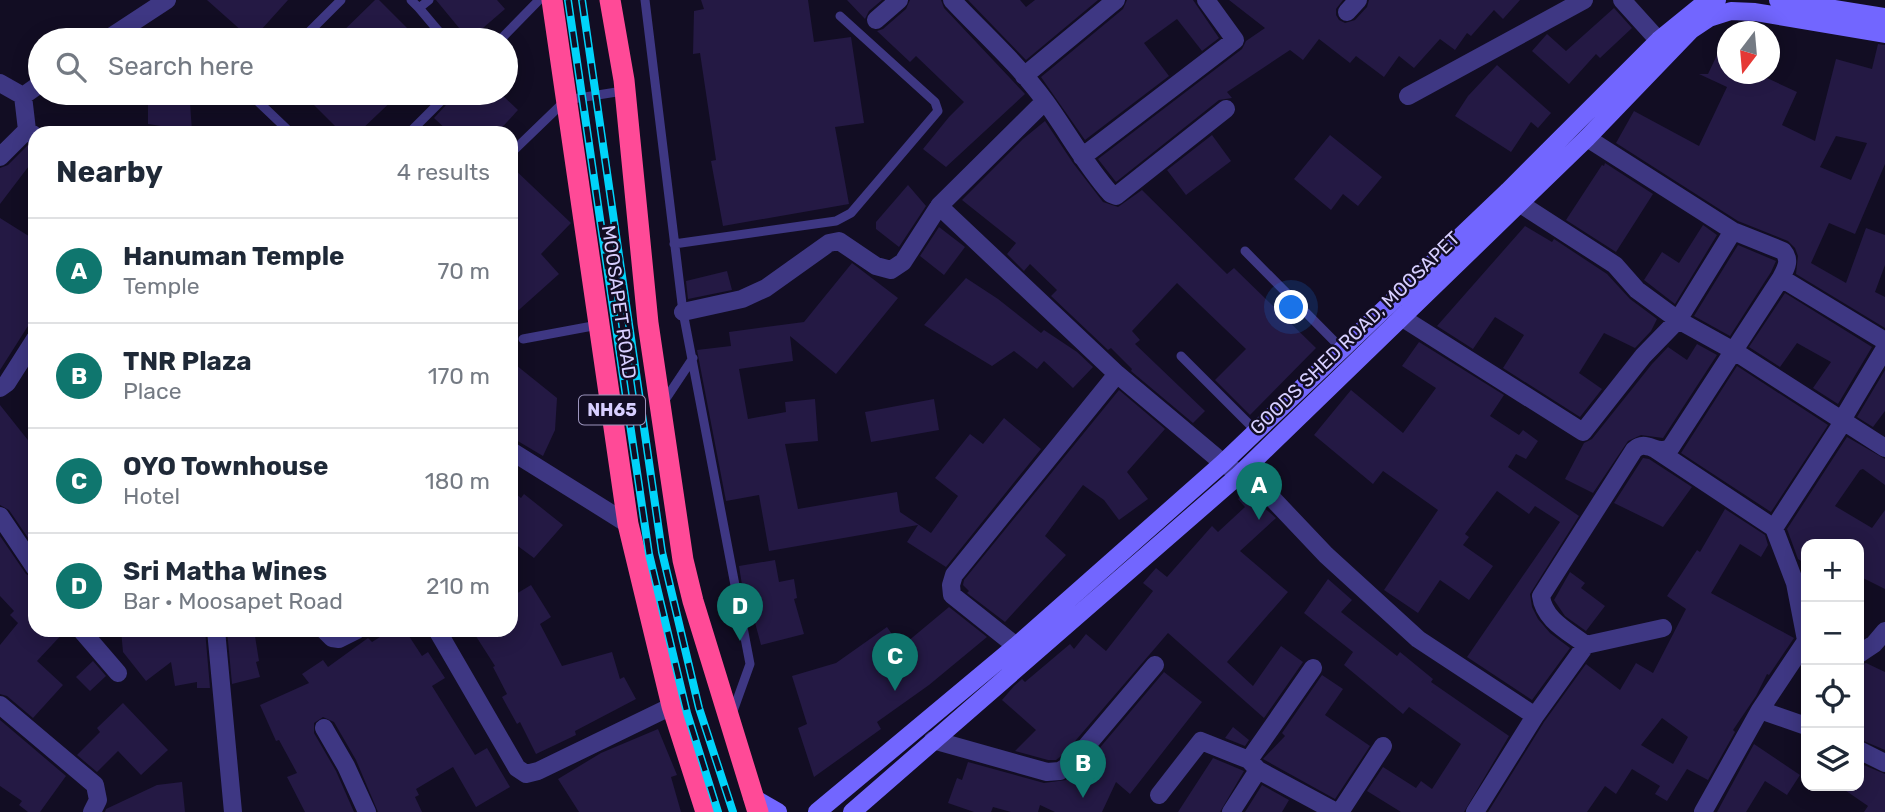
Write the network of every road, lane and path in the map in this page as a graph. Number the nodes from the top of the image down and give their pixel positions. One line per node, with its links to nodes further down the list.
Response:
1 (167, 0): 21 (street)
2 (341, 0): 22 (lane)
3 (411, 0): 17 (lane)
4 (429, 0): 17 (lane)
5 (539, 0): 24 (lane)
6 (552, 0): 33 (highway, MOOSAPET ROAD / NH65)
7 (610, 0): 29 (highway, MOOSAPET ROAD / NH65)
8 (645, 0): 49 (lane)
9 (899, 0): 20 (street)
10 (952, 0): 27 (street)
11 (1116, 0): 27 (street)
12 (1206, 0): 45 (street)
13 (1584, 0): 32 (street)
14 (1622, 0): 26 (street)
15 (1778, 0): 19 (street)
16 (1726, 4): 25 (street, GOODS SHED ROAD, MOOSAPET); 26 (street, GOODS SHED ROAD, MOOSAPET)
17 (419, 8): 23 (lane)
18 (840, 16): 49 (lane)
19 (1885, 17)
20 (876, 20)
21 (124, 28)
22 (313, 28)
23 (436, 28)
24 (512, 28)
25 (1885, 34)
26 (1664, 46): 42 (street, GOODS SHED ROAD, MOOSAPET); 59 (street, GOODS SHED ROAD, MOOSAPET)
27 (1024, 76): 34 (street)
28 (0, 83): 31 (street)
29 (625, 91): 33 (lane); 66 (highway, MOOSAPET ROAD / NH65)
30 (28, 92): 31 (street)
31 (23, 96): 38 (street)
32 (1408, 96)
33 (566, 100): 43 (lane); 55 (highway, MOOSAPET ROAD / NH65)
34 (1045, 101): 45 (street); 47 (street)
35 (262, 105): 39 (lane)
36 (437, 105): 40 (lane)
37 (1226, 109): 45 (street)
38 (29, 126)
39 (284, 126)
40 (416, 126)
41 (28, 135): 44 (street)
42 (1587, 138): 46 (street, GOODS SHED ROAD, MOOSAPET); 48 (street)
43 (518, 146)
44 (0, 156)
45 (1082, 157)
46 (1519, 203): 53 (street, GOODS SHED ROAD, MOOSAPET); 54 (street)
47 (939, 206): 52 (street); 64 (street)
48 (1733, 231): 51 (street); 54 (street)
49 (674, 244): 52 (lane)
50 (1245, 251): 59 (lane)
51 (1781, 278): 57 (street); 61 (street)
52 (683, 312): 63 (lane)
53 (1401, 317): 54 (street); 73 (street, GOODS SHED ROAD, MOOSAPET)
54 (1678, 320): 61 (street)
55 (599, 325): 56 (lane); 75 (highway, MOOSAPET ROAD / NH65)
56 (523, 339)
57 (1885, 341)
58 (1885, 348): 67 (street)
59 (1342, 349): 68 (street, GOODS SHED ROAD, MOOSAPET)
60 (28, 350): 65 (street)
61 (1734, 351): 67 (street); 70 (street)
62 (1181, 356): 68 (lane)
63 (693, 358): 66 (lane); 93 (lane)
64 (1117, 374): 72 (street); 84 (street)
65 (0, 388)
66 (661, 406): 93 (highway, MOOSAPET ROAD / NH65)
67 (1843, 422): 69 (street); 76 (street)
68 (1256, 431): 72 (street, GOODS SHED ROAD, MOOSAPET)
69 (1885, 448)
70 (1655, 449): 76 (street); 83 (street)
71 (518, 455): 75 (street)
72 (1223, 463): 73 (street); 84 (street, GOODS SHED ROAD, MOOSAPET)
73 (1239, 475): 92 (street); 96 (street, GOODS SHED ROAD, MOOSAPET)
74 (0, 516): 77 (street)
75 (628, 524): 90 (highway, MOOSAPET ROAD / NH65)
76 (1774, 528): 78 (street)
77 (28, 558)
78 (1801, 614)
79 (1662, 628): 83 (street)
80 (87, 637): 88 (street)
81 (217, 637): 105 (street)
82 (441, 637): 90 (street)
83 (1586, 645): 92 (street)
84 (1016, 646): 103 (street, GOODS SHED ROAD, MOOSAPET)
85 (1801, 648): 91 (street)
86 (1155, 665): 96 (street)
87 (1313, 668): 100 (street)
88 (118, 673)
89 (0, 705): 104 (street)
90 (672, 706): 107 (highway, MOOSAPET ROAD / NH65)
91 (1760, 710): 94 (street); 113 (street)
92 (1535, 716): 112 (street)
93 (729, 721): 102 (highway, MOOSAPET ROAD / NH65)
94 (1801, 724)
95 (324, 728): 106 (street)
96 (933, 740): 109 (street, GOODS SHED ROAD, MOOSAPET)
97 (1383, 746): 111 (street)
98 (1864, 752): 99 (street)
99 (1885, 763)
100 (1254, 765): 101 (street); 110 (street); 111 (street)
101 (1159, 795)
102 (755, 804): 108 (street)
103 (821, 811)
104 (92, 812)
105 (233, 812)
106 (367, 812)
107 (706, 812)
108 (778, 812)
109 (852, 812)
110 (1231, 812)
111 (1338, 812)
112 (1475, 812)
113 (1703, 812)

